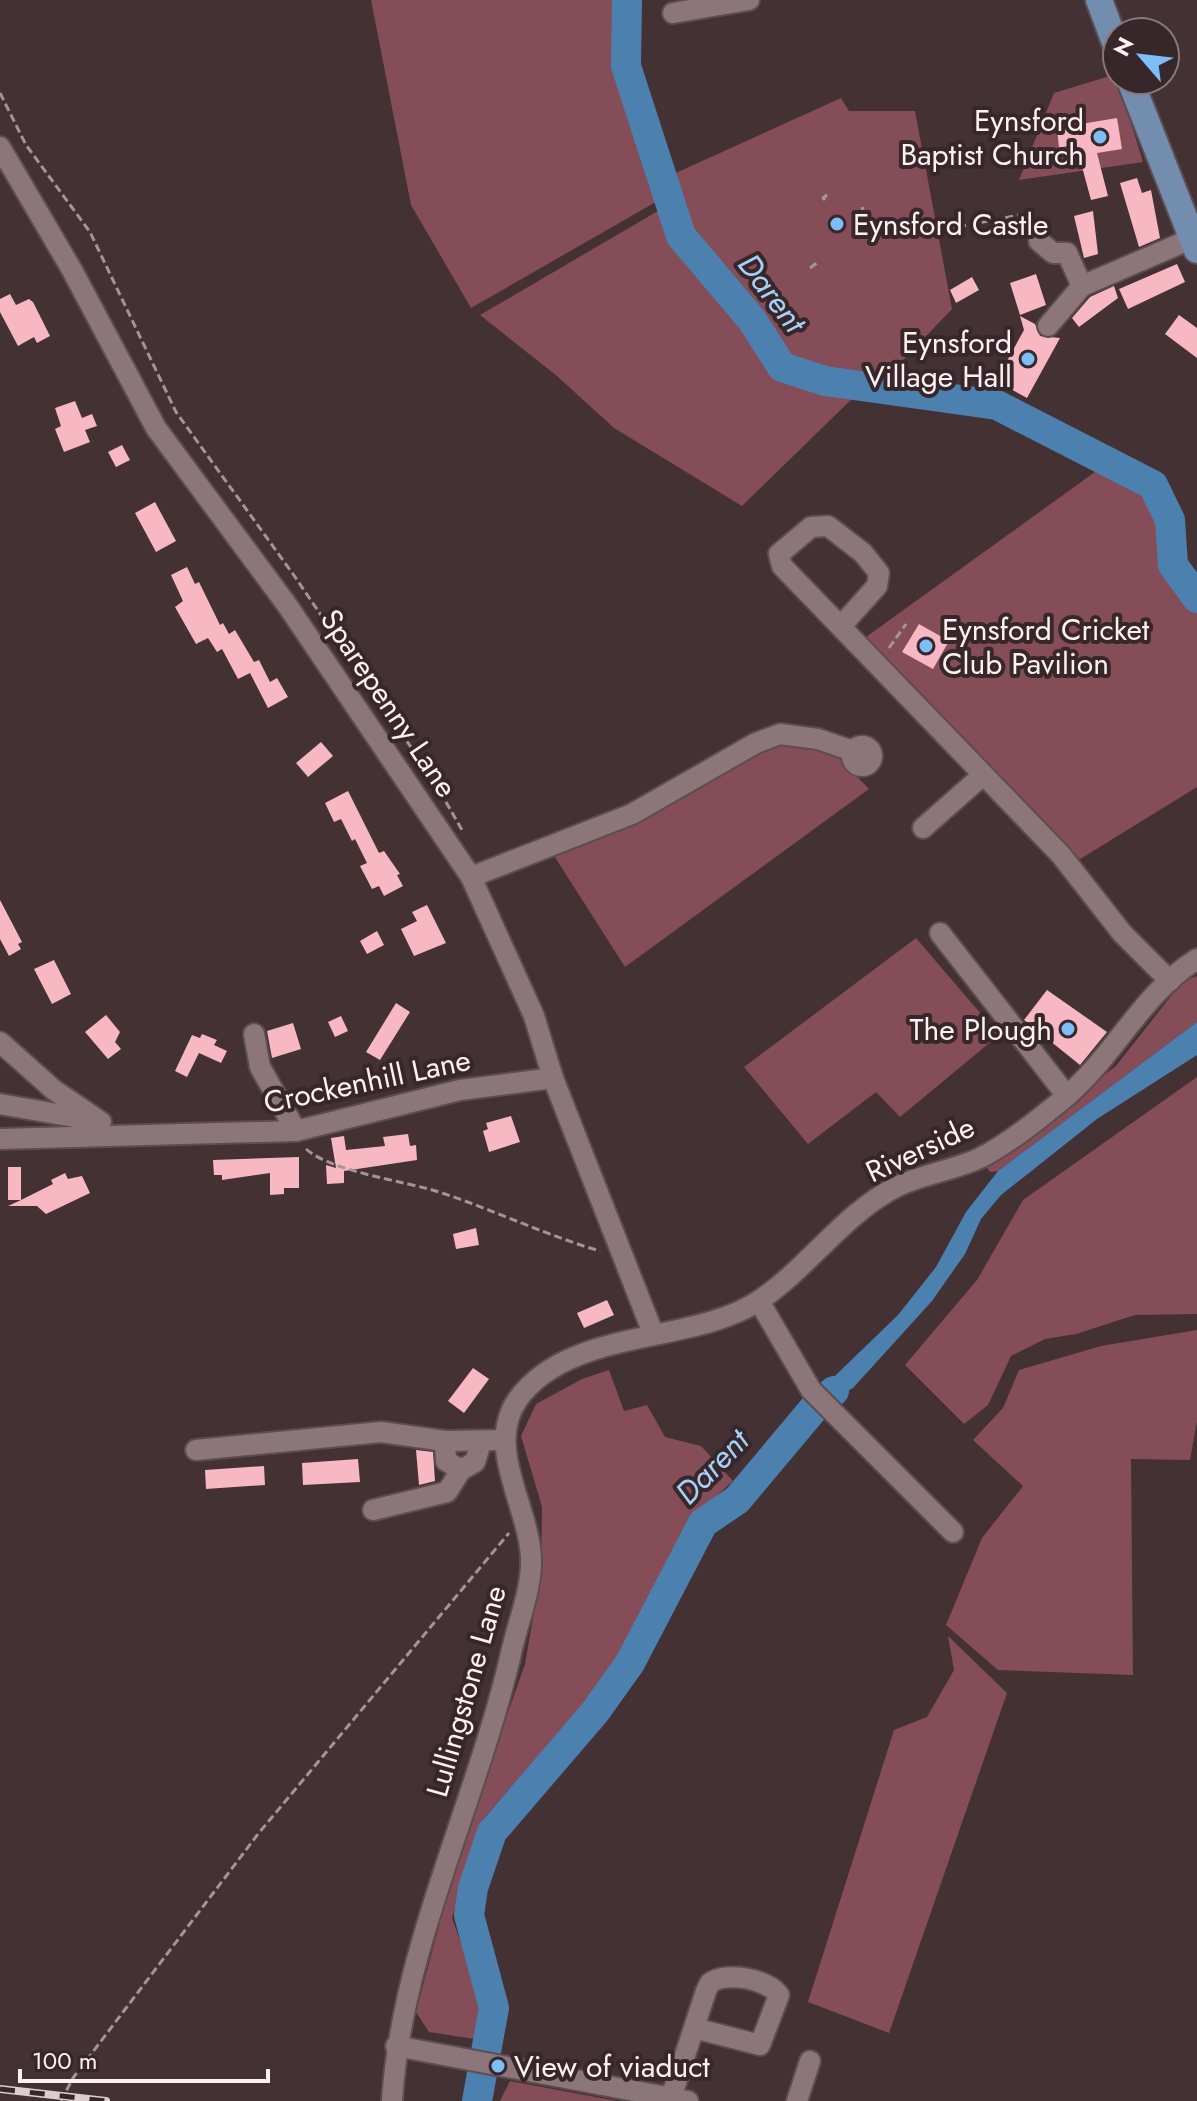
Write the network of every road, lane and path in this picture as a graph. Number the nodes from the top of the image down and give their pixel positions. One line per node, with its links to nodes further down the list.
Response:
1 (749, 0): 2 (street)
2 (673, 13)
3 (0, 93): 21 (path)
4 (1137, 96): 8 (main road)
5 (0, 147): 22 (street, Sparepenny Lane)
6 (828, 194): 7 (path)
7 (825, 200)
8 (1192, 228): 13 (street)
9 (911, 236): 10 (path)
10 (1039, 241): 13 (street)
11 (818, 262): 12 (path)
12 (810, 268)
13 (1082, 286): 14 (street)
14 (1048, 326)
15 (906, 624): 17 (path)
16 (842, 625): 16 (street); 17 (street)
17 (883, 671): 19 (street)
18 (853, 751): 22 (street)
19 (983, 775): 20 (street); 24 (street)
20 (923, 828)
21 (463, 832)
22 (471, 877): 27 (street, Sparepenny Lane)
23 (940, 933): 28 (street)
24 (1186, 969): 28 (street, Riverside)
25 (254, 1034): 31 (street)
26 (0, 1042): 30 (street)
27 (553, 1078): 31 (street, Crockenhill Lane); 34 (street, Sparepenny Lane)
28 (1067, 1096): 35 (street, Riverside)
29 (0, 1104): 30 (street)
30 (101, 1122): 32 (street)
31 (298, 1131): 32 (street, Crockenhill Lane); 34 (path)
32 (117, 1137): 33 (street, Crockenhill Lane)
33 (0, 1139)
34 (626, 1258): 36 (street, Sparepenny Lane)
35 (759, 1301): 36 (street, Riverside); 44 (street)
36 (653, 1333): 37 (street)
37 (505, 1440): 39 (street); 43 (street, Lullingstone Lane)
38 (445, 1441): 39 (street); 40 (street); 41 (street)
39 (476, 1442): 41 (street)
40 (196, 1450)
41 (461, 1470): 42 (street)
42 (373, 1510)
43 (525, 1515): 46 (street, Lullingstone Lane); 49 (path)
44 (953, 1532)
45 (694, 2028): 48 (street)
46 (396, 2046): 48 (street); 50 (street, Lullingstone Lane)
47 (810, 2061): 51 (street)
48 (680, 2099)
49 (61, 2101)
50 (392, 2101)
51 (797, 2101)

